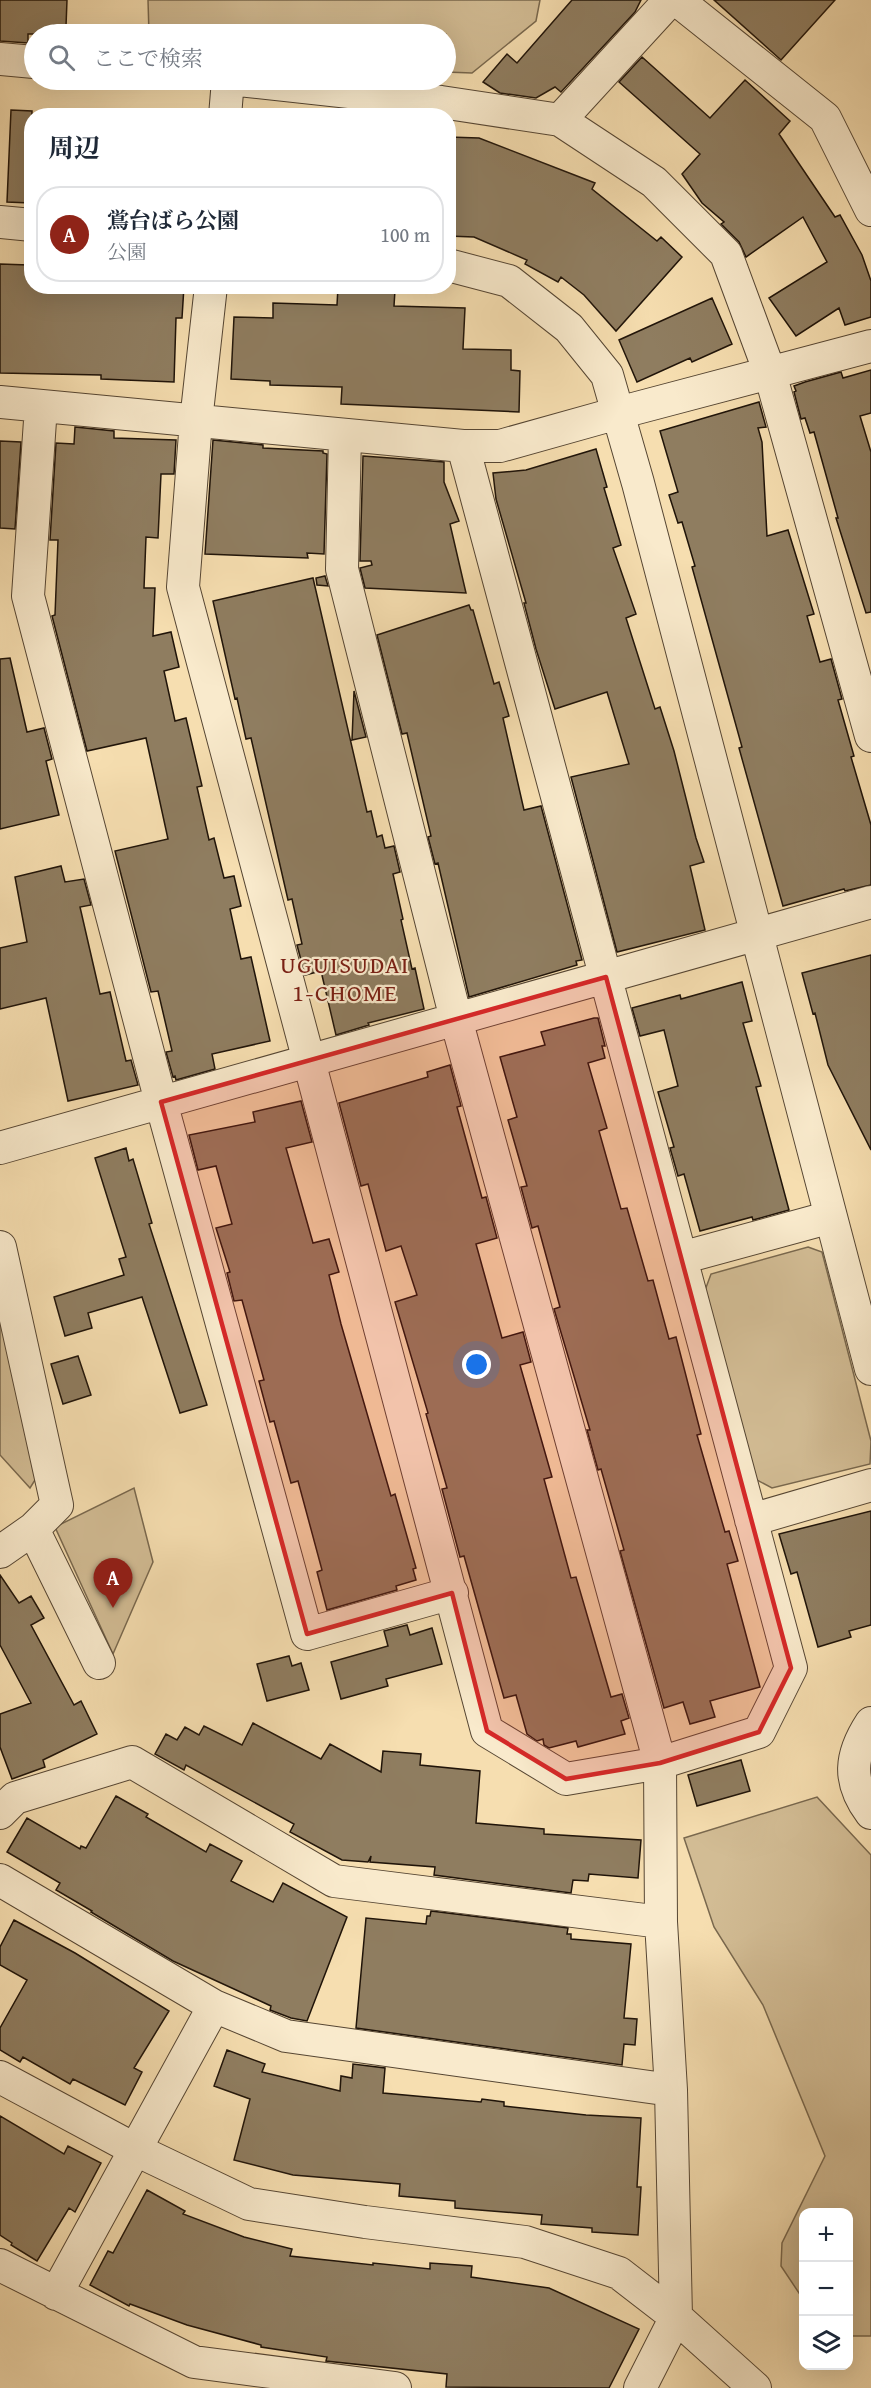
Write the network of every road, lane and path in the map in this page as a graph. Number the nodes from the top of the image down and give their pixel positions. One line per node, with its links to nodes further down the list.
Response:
1 (670, 0): 8 (street)
2 (678, 0): 9 (street)
3 (0, 59): 4 (street)
4 (24, 61)
5 (227, 90): 7 (street)
6 (331, 90): 8 (street)
7 (226, 108)
8 (560, 120): 15 (street)
9 (871, 210)
10 (0, 222): 11 (street)
11 (24, 224)
12 (456, 267): 18 (street)
13 (210, 294): 19 (street)
14 (871, 346): 15 (street)
15 (770, 373): 18 (street); 22 (street)
16 (0, 402): 17 (street)
17 (41, 406): 19 (street); 28 (street)
18 (618, 413): 21 (street); 24 (street)
19 (196, 421): 20 (street); 27 (street)
20 (345, 435): 21 (street); 26 (street)
21 (463, 446): 25 (street)
22 (871, 736)
23 (871, 902): 24 (street)
24 (756, 933): 25 (street); 30 (street)
25 (606, 977): 26 (street); 32 (street)
26 (456, 1019): 27 (street); 41 (street)
27 (310, 1059): 28 (street); 38 (street)
28 (160, 1102): 29 (street); 38 (street)
29 (0, 1148)
30 (831, 1217): 32 (street); 33 (street)
31 (0, 1247): 36 (street)
32 (681, 1258): 35 (street)
33 (871, 1369)
34 (871, 1485): 35 (street)
35 (752, 1520): 41 (street)
36 (33, 1529): 37 (street); 39 (street)
37 (0, 1552)
38 (452, 1593): 41 (street)
39 (99, 1663)
40 (871, 1723): 43 (street)
41 (660, 1762): 45 (street)
42 (0, 1813): 45 (street)
43 (871, 1814)
44 (0, 1881): 46 (street)
45 (661, 1922): 48 (street)
46 (214, 2006): 48 (street); 49 (street)
47 (0, 2077): 49 (street)
48 (672, 2090): 52 (street)
49 (136, 2150): 51 (street); 52 (street)
50 (0, 2265): 51 (street)
51 (56, 2295): 53 (street)
52 (676, 2318): 54 (street); 55 (street)
53 (395, 2388)
54 (640, 2388)
55 (755, 2388)

